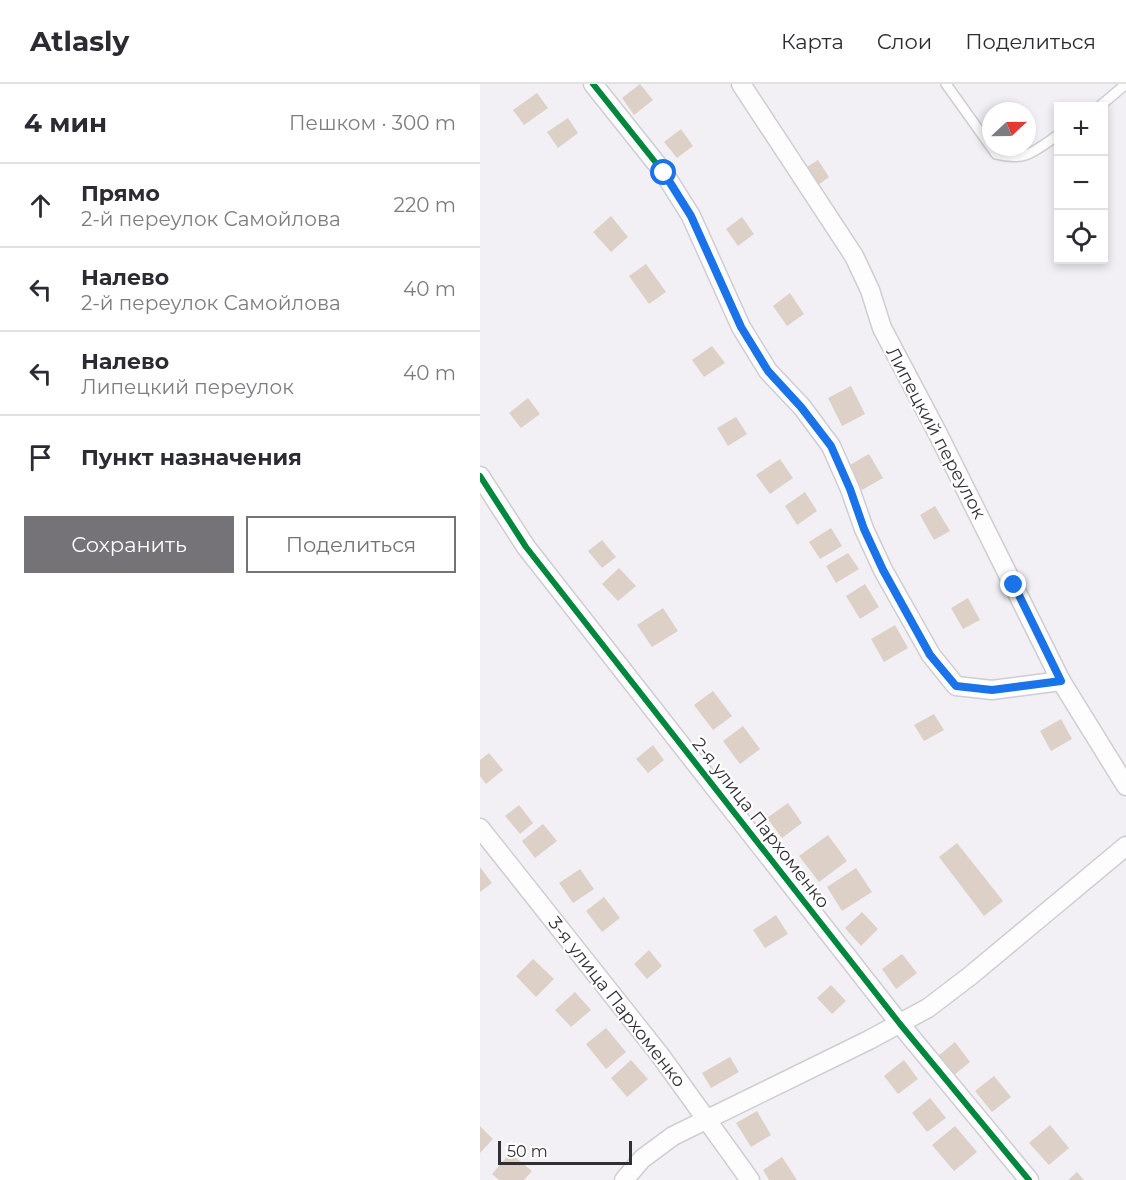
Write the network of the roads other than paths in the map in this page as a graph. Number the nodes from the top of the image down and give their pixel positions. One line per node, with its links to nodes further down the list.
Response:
1 (593, 84): 8 (street)
2 (741, 84): 8 (street, Липецкий переулок)
3 (946, 84): 6 (lane)
4 (1126, 84): 5 (lane)
5 (1105, 102)
6 (1054, 138)
7 (480, 476): 12 (street, 2-я улица Пархоменко)
8 (1061, 681): 9 (street, Липецкий переулок)
9 (1126, 786)
10 (480, 828): 13 (street, 3-я улица Пархоменко)
11 (1126, 846): 12 (street)
12 (900, 1024): 13 (street); 16 (street, 2-я улица Пархоменко)
13 (707, 1119): 14 (street); 15 (street, 3-я улица Пархоменко)
14 (624, 1180)
15 (750, 1180)
16 (1029, 1180)

